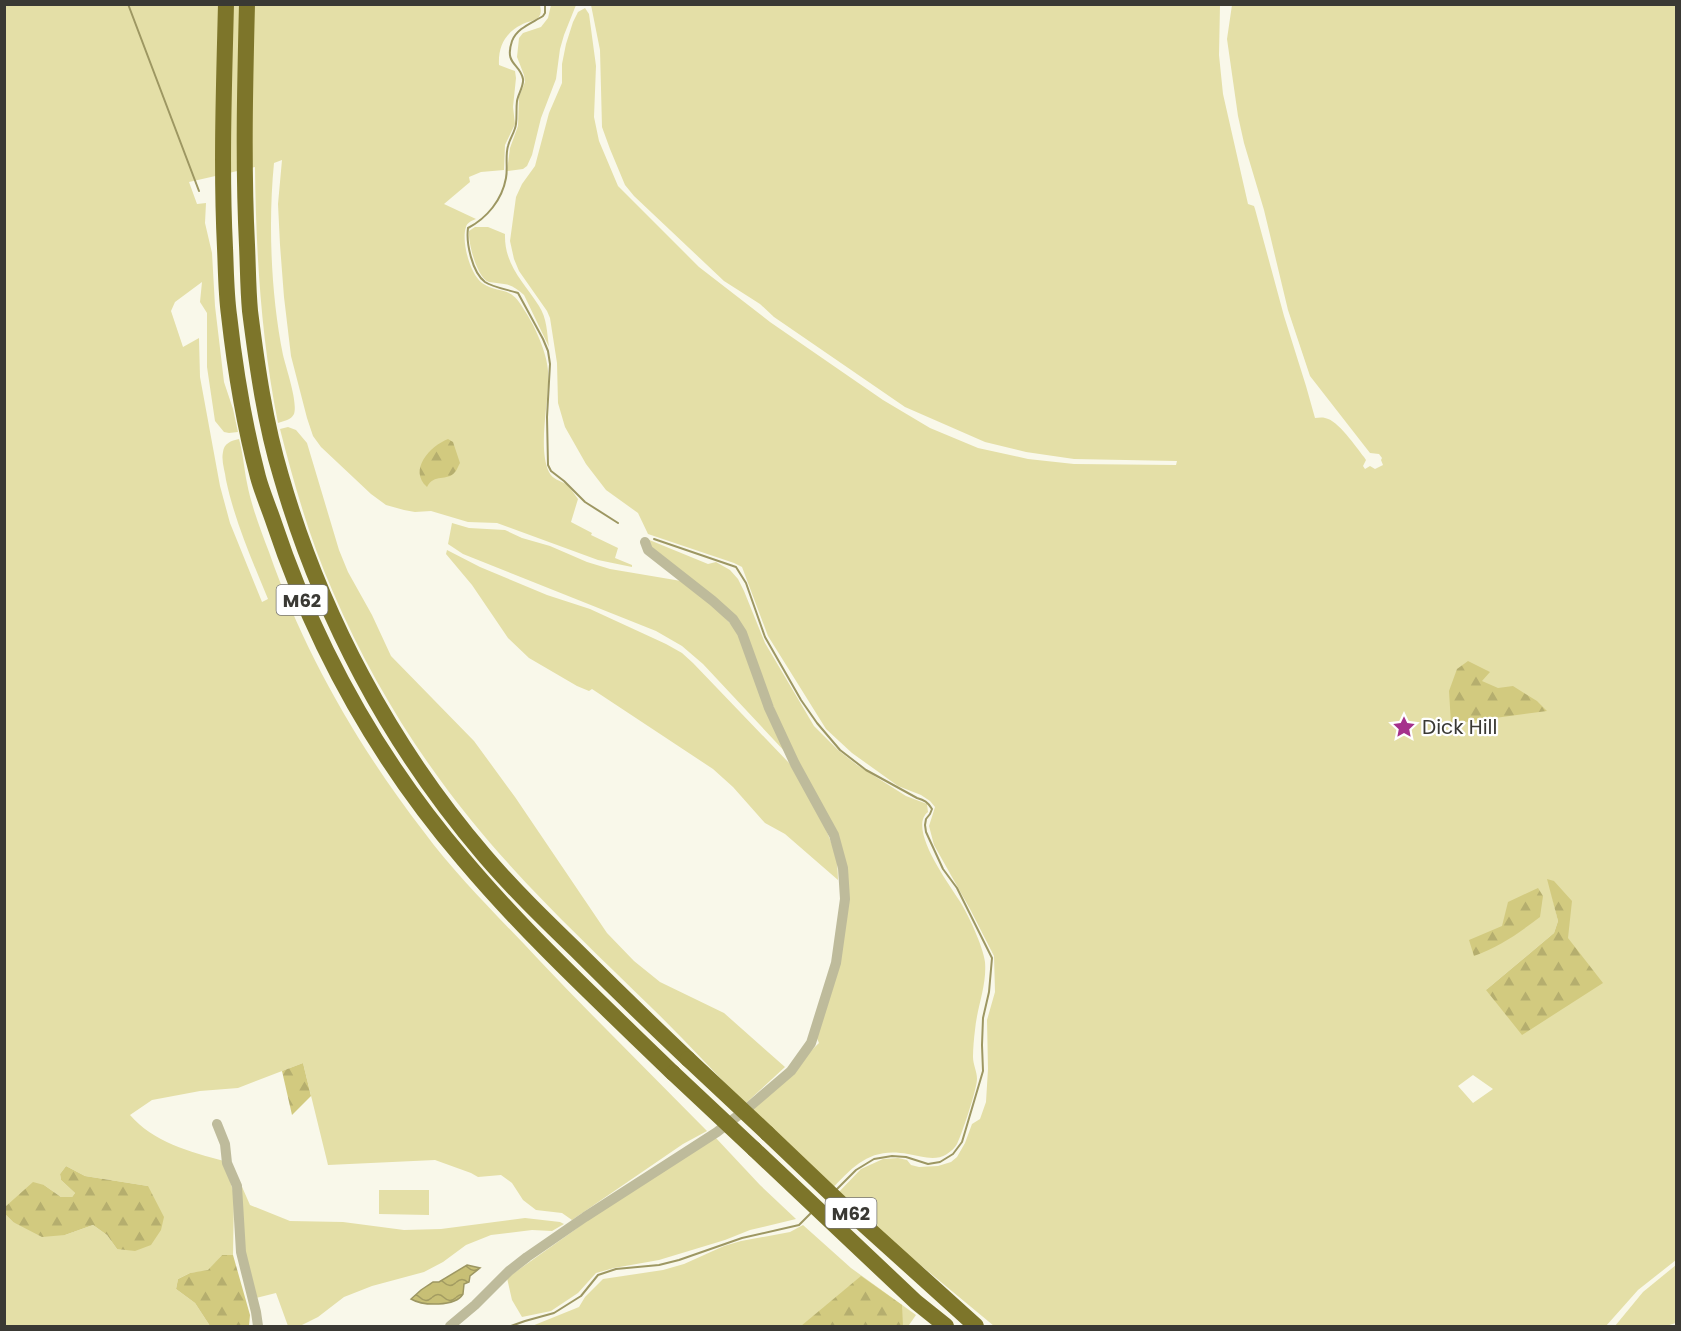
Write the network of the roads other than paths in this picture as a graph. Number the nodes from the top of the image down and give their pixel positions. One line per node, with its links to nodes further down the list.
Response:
1 (226, 4): 7 (highway, M62, bridge)
2 (247, 4): 8 (highway, M62, bridge)
3 (645, 542): 6 (street)
4 (217, 1124): 5 (street)
5 (258, 1326)
6 (450, 1326)
7 (946, 1326)
8 (976, 1326)

